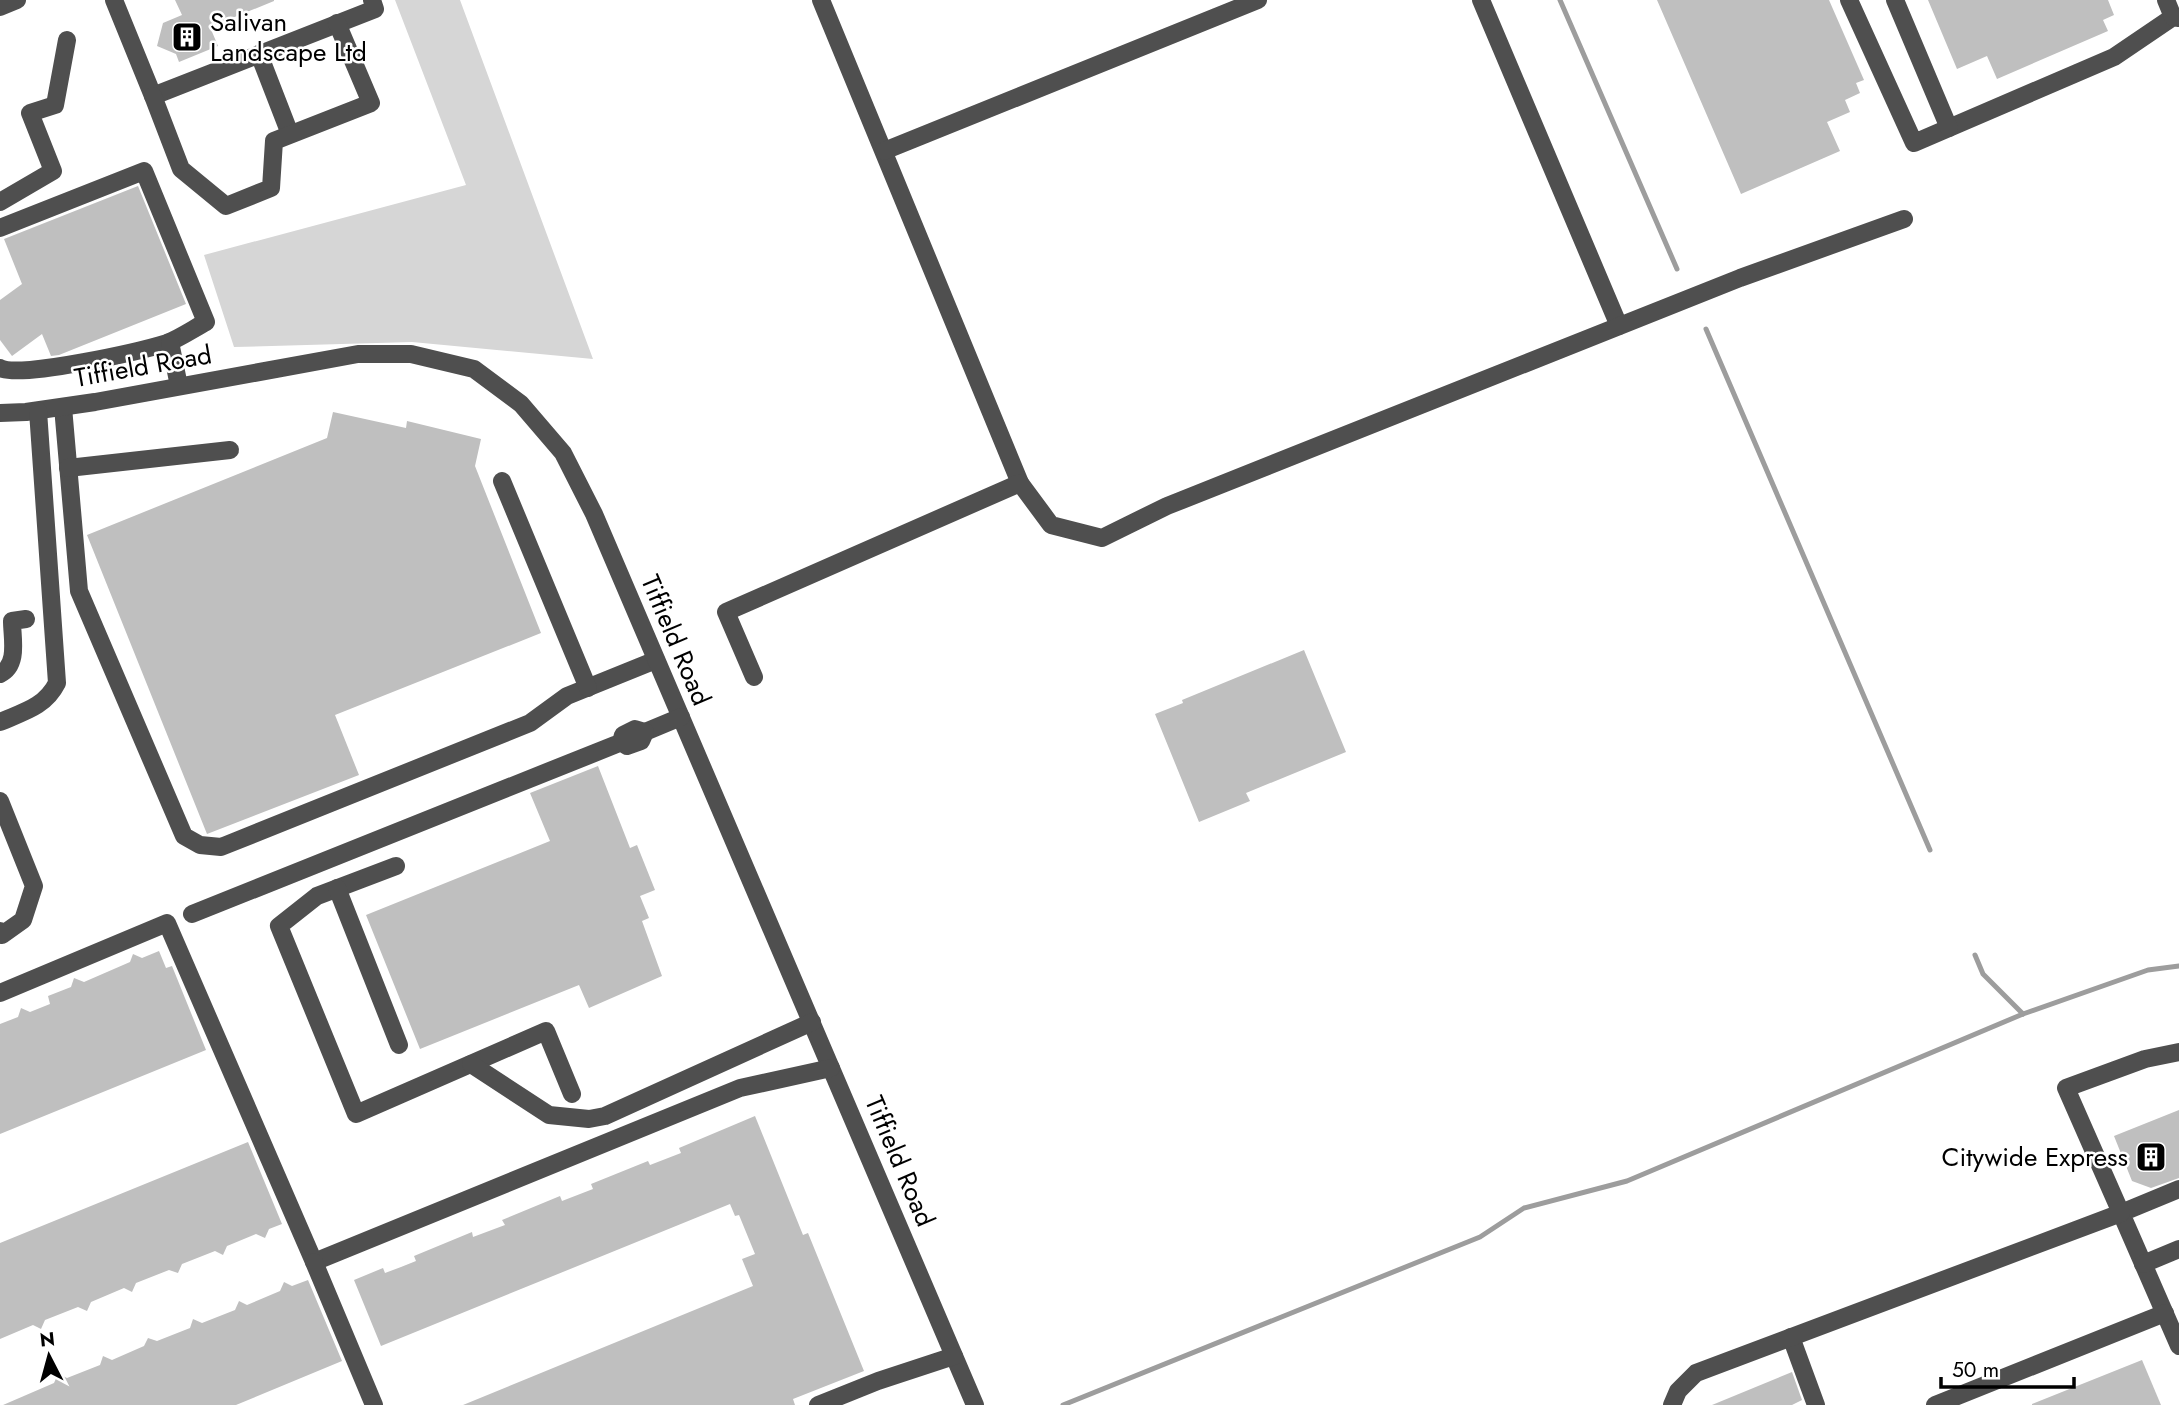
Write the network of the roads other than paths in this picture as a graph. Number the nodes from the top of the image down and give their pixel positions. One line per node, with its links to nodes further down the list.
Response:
1 (17, 0): 9 (street)
2 (114, 0): 14 (street)
3 (372, 0): 11 (street)
4 (821, 0): 17 (street)
5 (1258, 0): 17 (street)
6 (1481, 0): 21 (street)
7 (1849, 0): 15 (street)
8 (1895, 0): 15 (street)
9 (0, 7)
10 (2172, 11): 15 (street)
11 (337, 23): 13 (street); 16 (street)
12 (68, 40): 18 (street)
13 (259, 54): 14 (street); 16 (street)
14 (153, 96): 16 (street)
15 (1949, 128)
16 (290, 134)
17 (884, 150): 31 (street)
18 (0, 202)
19 (1904, 219): 21 (street)
20 (0, 228): 22 (street)
21 (1619, 326): 31 (street)
22 (170, 342): 23 (street); 24 (street)
23 (0, 368)
24 (179, 386): 25 (street, Tiffield Road); 33 (street, Tiffield Road)
25 (63, 407): 26 (street, Tiffield Road); 29 (street)
26 (38, 411): 27 (street, Tiffield Road); 38 (street)
27 (0, 413)
28 (230, 450): 29 (street)
29 (68, 468): 36 (street)
30 (502, 481): 36 (street)
31 (1020, 483): 35 (street)
32 (13, 620): 34 (street)
33 (656, 660): 36 (street); 37 (street, Tiffield Road)
34 (0, 674)
35 (754, 677)
36 (588, 688)
37 (681, 717): 42 (street); 45 (street, Tiffield Road)
38 (0, 722)
39 (0, 801): 43 (street)
40 (396, 866): 41 (street)
41 (337, 888): 46 (street); 48 (street)
42 (192, 914)
43 (1, 934)
44 (0, 993): 54 (street)
45 (811, 1022): 48 (street); 49 (street, Tiffield Road)
46 (399, 1045)
47 (2179, 1052): 52 (street)
48 (471, 1064): 50 (street)
49 (831, 1068): 54 (street); 59 (street, Tiffield Road)
50 (572, 1094)
51 (2179, 1189): 52 (street)
52 (2121, 1213): 55 (street); 57 (street)
53 (2179, 1249): 55 (street)
54 (314, 1262): 60 (street)
55 (2143, 1264): 56 (street)
56 (2165, 1313): 58 (street); 65 (street)
57 (1791, 1337): 63 (street); 64 (street)
58 (2179, 1346)
59 (954, 1356): 61 (street); 62 (street, Tiffield Road)
60 (374, 1405)
61 (818, 1405)
62 (975, 1405)
63 (1672, 1405)
64 (1816, 1405)
65 (1935, 1405)

